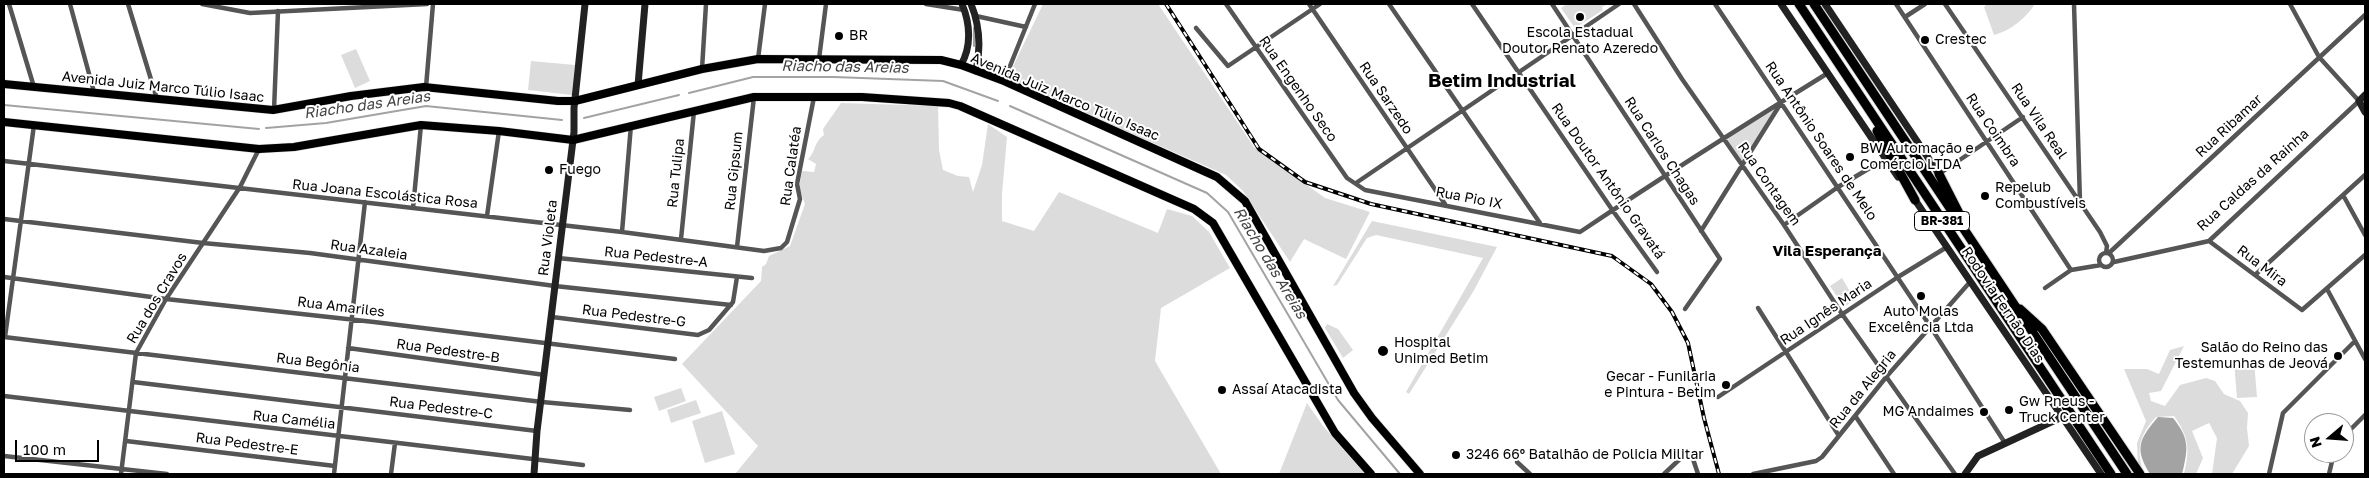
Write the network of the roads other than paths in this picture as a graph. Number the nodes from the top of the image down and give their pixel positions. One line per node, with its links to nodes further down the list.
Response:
1 (10, 4): 55 (street)
2 (70, 4): 57 (street)
3 (128, 4): 61 (street)
4 (202, 4): 35 (street)
5 (427, 4): 35 (street)
6 (433, 4): 56 (street)
7 (585, 4): 62 (main road, Rua Violeta)
8 (645, 4): 54 (main road)
9 (706, 4): 48 (street)
10 (765, 4): 45 (street)
11 (826, 4): 46 (street)
12 (926, 4): 33 (street)
13 (971, 4): 37 (main road)
14 (1035, 4): 39 (street)
15 (1226, 4): 43 (street, Rua Engenho Seco)
16 (1309, 4): 34 (street, Rua Sarzedo)
17 (1320, 4): 34 (street)
18 (1389, 4): 67 (street)
19 (1472, 4): 50 (street, Rua Doutor Antônio Gravatá)
20 (1552, 4): 41 (street, Rua Carlos Chagas)
21 (1619, 4): 41 (street)
22 (1634, 4): 75 (street, Rua Contagem)
23 (1715, 4): 64 (street, Rua Antônio Soares de Melo)
24 (1781, 4): 51 (main road, Rodovia Fernão Dias / BR-381)
25 (1799, 4): 42 (highway, Rodovia Fernão Dias / BR-381)
26 (1814, 4): 117 (highway, Rodovia Fernão Dias / BR-381)
27 (1825, 4): 84 (main road, BR-381)
28 (1896, 4): 38 (street, Rua Coimbra)
29 (1925, 4): 38 (street)
30 (1945, 4): 69 (street, Rua Vila Real)
31 (2074, 4): 93 (street)
32 (2290, 4): 44 (street)
33 (963, 7): 47 (main road)
34 (1312, 9): 43 (street); 78 (street, Rua Sarzedo)
35 (278, 11): 65 (street)
36 (2365, 15): 44 (street, Rua Ribamar)
37 (976, 16): 39 (street); 49 (main road)
38 (1904, 17): 77 (street, Rua Coimbra)
39 (1026, 27): 52 (street)
40 (1196, 28): 43 (street)
41 (1573, 35): 50 (street); 86 (street, Rua Carlos Chagas)
42 (1826, 42): 91 (highway); 188 (highway, Rodovia Fernão Dias / BR-381)
43 (1256, 48): 87 (street, Rua Engenho Seco)
44 (2319, 57): 63 (street); 112 (street, Rua Ribamar)
45 (758, 59): 46 (main road, Avenida Juiz Marco Túlio Isaac); 48 (main road, Avenida Juiz Marco Túlio Isaac)
46 (818, 59): 47 (main road, Avenida Juiz Marco Túlio Isaac)
47 (961, 65): 49 (main road, Avenida Juiz Marco Túlio Isaac)
48 (702, 69): 54 (main road, Avenida Juiz Marco Túlio Isaac)
49 (976, 71): 52 (main road, Avenida Juiz Marco Túlio Isaac)
50 (1519, 72): 67 (street); 96 (street, Rua Doutor Antônio Gravatá)
51 (1828, 73): 64 (street); 80 (main road, Rodovia Fernão Dias / BR-381)
52 (1004, 81): 179 (main road, Avenida Juiz Marco Túlio Isaac)
53 (4, 84): 55 (main road, Avenida Juiz Marco Túlio Isaac)
54 (638, 85): 62 (main road, Avenida Juiz Marco Túlio Isaac)
55 (34, 87): 57 (main road, Avenida Juiz Marco Túlio Isaac)
56 (426, 87): 62 (main road, Avenida Juiz Marco Túlio Isaac); 65 (main road, Avenida Juiz Marco Túlio Isaac)
57 (95, 94): 61 (main road, Avenida Juiz Marco Túlio Isaac)
58 (2365, 95): 63 (main road, Rua Caldas da Rainha)
59 (754, 97): 60 (main road); 66 (main road); 109 (street, Rua Gipsum)
60 (814, 97): 111 (street, Rua Calatéa); 178 (main road)
61 (157, 99): 65 (main road, Avenida Juiz Marco Túlio Isaac)
62 (575, 101): 76 (main road, Rua Violeta)
63 (2359, 101): 68 (main road); 107 (street, Rua Caldas da Rainha)
64 (1781, 102): 75 (street); 83 (street); 89 (street, Rua Antônio Soares de Melo)
65 (274, 110)
66 (694, 110): 73 (main road); 106 (street, Rua Tulipa)
67 (1462, 111): 78 (street); 100 (street)
68 (2365, 112)
69 (2023, 117): 77 (street); 93 (street, Rua Vila Real)
70 (4, 122): 71 (main road)
71 (34, 125): 79 (main road); 82 (street)
72 (421, 125): 74 (main road); 79 (main road); 95 (street)
73 (631, 126): 76 (main road); 104 (street)
74 (499, 131): 76 (main road); 97 (street)
75 (1722, 138): 83 (street, Rua Contagem); 86 (street)
76 (573, 140): 102 (main road, Rua Violeta)
77 (1986, 140): 84 (street); 119 (street, Rua Coimbra)
78 (1406, 147): 87 (street); 94 (street, Rua Sarzedo)
79 (259, 149): 88 (street, Rua dos Cravos)
80 (1885, 159): 89 (street); 91 (main road, Rodovia Fernão Dias / BR-381)
81 (4, 161): 82 (street, Rua Joana Escolástica Rosa)
82 (29, 164): 88 (street, Rua Joana Escolástica Rosa); 99 (street)
83 (1742, 166): 101 (street, Rua Contagem); 103 (street)
84 (1939, 174): 117 (highway, BR-381)
85 (2365, 175): 90 (street)
86 (1666, 177): 96 (street); 103 (street, Rua Carlos Chagas)
87 (1356, 183): 94 (street, Rua Pio IX)
88 (240, 187): 92 (street, Rua Joana Escolástica Rosa); 108 (street, Rua dos Cravos)
89 (1838, 188): 101 (street); 124 (street, Rua Antônio Soares de Melo)
90 (2343, 195): 105 (street); 121 (street)
91 (1915, 200): 110 (main road, Rodovia Fernão Dias / BR-381)
92 (365, 202): 95 (street, Rua Joana Escolástica Rosa); 115 (street)
93 (2080, 203): 112 (street, Rua Vila Real)
94 (1445, 204): 100 (street, Rua Pio IX)
95 (413, 208): 97 (street, Rua Joana Escolástica Rosa)
96 (1613, 210): 100 (street, Rua Pio IX); 120 (street, Rua Doutor Antônio Gravatá)
97 (487, 216): 102 (street, Rua Joana Escolástica Rosa)
98 (4, 219): 99 (street, Rua Azaleia)
99 (21, 221): 108 (street, Rua Azaleia); 125 (street)
100 (1541, 224)
101 (1784, 224): 136 (street, Rua Contagem)
102 (562, 226): 104 (street, Rua Joana Escolástica Rosa); 114 (main road, Rua Violeta)
103 (1701, 231): 135 (street, Rua Carlos Chagas)
104 (622, 232): 106 (street, Rua Joana Escolástica Rosa)
105 (2365, 236)
106 (680, 238): 109 (street, Rua Joana Escolástica Rosa)
107 (2209, 241): 116 (street, Rua Caldas da Rainha); 121 (street, Rua Mira)
108 (203, 243): 115 (street, Rua Azaleia); 131 (street, Rua dos Cravos)
109 (737, 247): 111 (street, Rua Joana Escolástica Rosa)
110 (1947, 247): 124 (street, Rua Ignês Maria); 127 (main road, Rodovia Fernão Dias / BR-381)
111 (764, 251)
112 (2108, 253): 116 (street); 118 (street)
113 (2365, 255): 130 (street)
114 (558, 258): 123 (street, Rua Pedestre-A); 128 (main road, Rua Violeta)
115 (358, 260): 128 (street, Rua Azaleia); 138 (street)
116 (2114, 262): 118 (street)
117 (1985, 263): 132 (highway, Rodovia Fernão Dias / BR-381)
118 (2100, 265): 119 (street)
119 (2072, 270): 129 (street)
120 (1657, 272)
121 (2255, 274): 130 (street, Rua Mira)
122 (4, 277): 125 (street, Rua Amariles)
123 (738, 277): 126 (street, Rua Pedestre-A); 133 (street)
124 (1898, 277): 136 (street, Rua Ignês Maria); 139 (street, Rua Antônio Soares de Melo)
125 (14, 278): 131 (street, Rua Amariles); 140 (street)
126 (752, 278)
127 (1970, 282): 139 (street, Rua da Alegria); 160 (main road, Rodovia Fernão Dias / BR-381)
128 (555, 286): 133 (street, Rua Azaleia); 137 (main road, Rua Violeta)
129 (2045, 288)
130 (2327, 289): 141 (street)
131 (166, 299): 138 (street, Rua Amariles); 144 (street, Rua dos Cravos)
132 (2012, 303): 189 (highway, Rodovia Fernão Dias / BR-381); 190 (highway)
133 (731, 305): 137 (street, Rua Pedestre-G)
134 (1758, 308): 145 (street)
135 (1685, 309)
136 (1842, 314): 145 (street, Rua Ignês Maria); 149 (street, Rua Contagem)
137 (552, 317): 142 (main road, Rua Violeta)
138 (351, 320): 142 (street, Rua Amariles); 143 (street)
139 (1930, 326): 149 (street, Rua da Alegria); 167 (street, Rua Antônio Soares de Melo)
140 (4, 337): 144 (street, Rua Begônia)
141 (2356, 341): 147 (street); 191 (street)
142 (548, 343): 146 (street, Rua Amariles); 148 (main road, Rua Violeta)
143 (348, 348): 148 (street, Rua Pedestre-B); 150 (street)
144 (136, 353): 150 (street, Rua Begônia); 151 (street, Rua dos Cravos)
145 (1786, 353): 153 (street, Rua Ignês Maria); 164 (street)
146 (675, 359)
147 (2365, 359)
148 (545, 375): 154 (main road, Rua Violeta)
149 (1887, 376): 159 (street, Rua da Alegria); 185 (street, Rua Contagem)
150 (345, 378): 154 (street, Rua Begônia); 155 (street)
151 (133, 382): 155 (street, Rua Pedestre-C); 157 (street, Rua dos Cravos)
152 (4, 396): 157 (street, Rua Camélia)
153 (1718, 397)
154 (542, 402): 156 (street, Rua Begônia); 162 (main road, Rua Violeta)
155 (342, 407): 162 (street, Rua Pedestre-C); 163 (street)
156 (630, 410)
157 (130, 412): 163 (street, Rua Camélia); 165 (street, Rua dos Cravos)
158 (2365, 415): 161 (street)
159 (1856, 417): 164 (street, Rua da Alegria); 184 (street)
160 (2062, 417): 167 (main road); 187 (main road, Rodovia Fernão Dias / BR-381)
161 (2354, 426)
162 (537, 431): 169 (main road, Rua Violeta)
163 (338, 436): 166 (street, Rua Camélia); 172 (street)
164 (1839, 436): 183 (street, Rua da Alegria)
165 (126, 441): 172 (street, Rua Pedestre-E); 173 (street, Rua dos Cravos)
166 (395, 443): 169 (street, Rua Camélia); 176 (street)
167 (2005, 443): 186 (main road)
168 (4, 456): 173 (street)
169 (536, 460): 171 (street, Rua Camélia); 177 (main road, Rua Violeta)
170 (1517, 462): 180 (street)
171 (583, 465)
172 (335, 466): 175 (street)
173 (122, 472): 174 (street)
174 (167, 474)
175 (334, 474)
176 (391, 474)
177 (534, 474)
178 (1371, 474)
179 (1420, 474)
180 (1530, 474)
181 (1664, 474): 182 (street)
182 (1698, 474)
183 (1753, 474)
184 (1894, 474)
185 (1956, 474)
186 (1965, 474)
187 (2101, 474)
188 (2111, 474)
189 (2127, 474)
190 (2140, 474)
191 (2269, 474)

